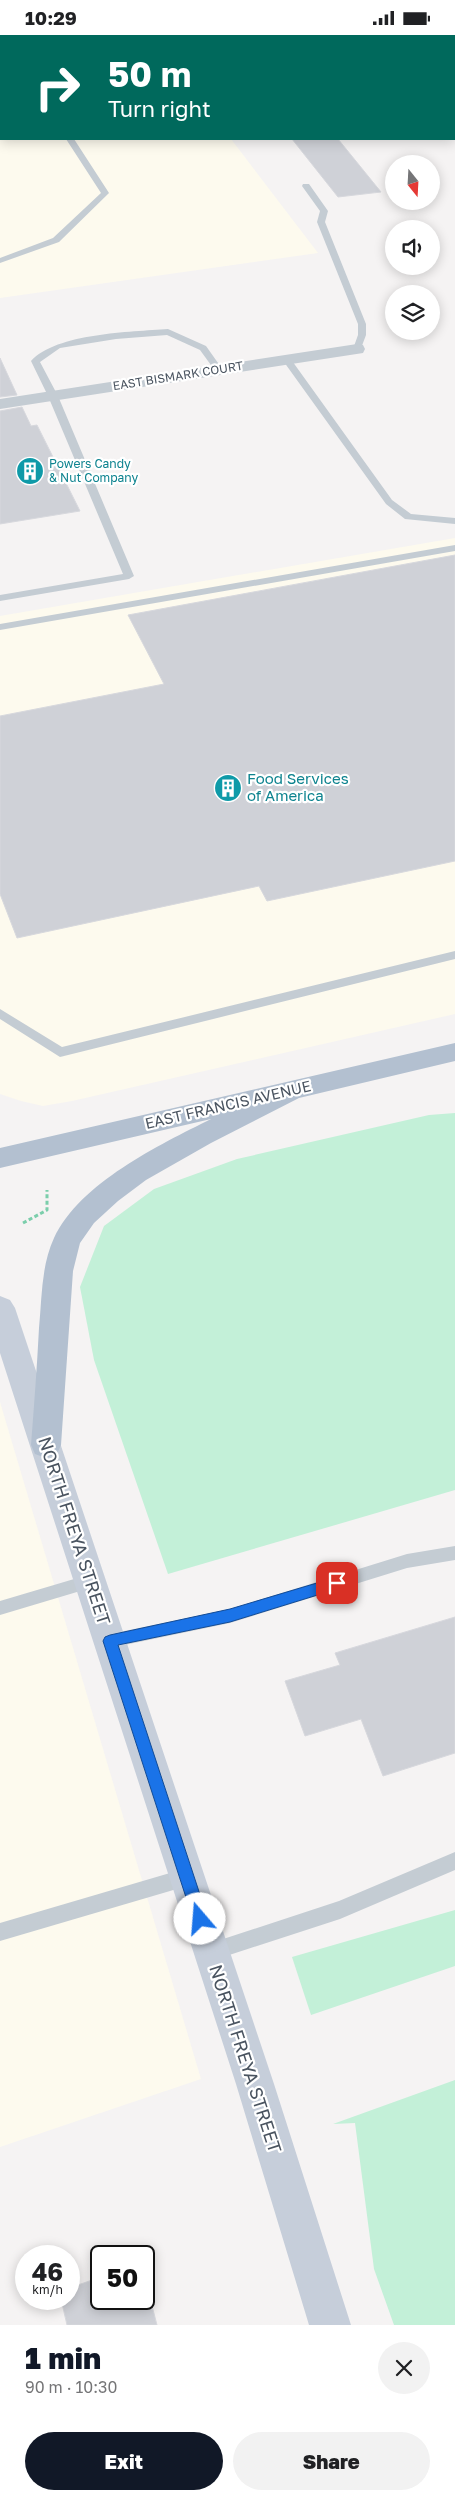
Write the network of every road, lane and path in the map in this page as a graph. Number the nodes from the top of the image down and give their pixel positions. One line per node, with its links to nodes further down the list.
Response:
1 (71, 140): 3 (lane)
2 (306, 186): 4 (lane)
3 (0, 261)
4 (356, 349): 5 (street, EAST BISMARK COURT)
5 (287, 360): 6 (street, EAST BISMARK COURT); 9 (lane)
6 (219, 370): 7 (street, EAST BISMARK COURT); 7 (lane)
7 (53, 396): 8 (street, EAST BISMARK COURT); 11 (lane)
8 (0, 404)
9 (455, 521)
10 (455, 548): 12 (lane)
11 (0, 598)
12 (0, 627)
13 (455, 955): 14 (lane)
14 (0, 1013)
15 (455, 1052): 16 (main road, EAST FRANCIS AVENUE)
16 (290, 1091): 17 (main road, EAST FRANCIS AVENUE); 21 (main road)
17 (0, 1158)
18 (47, 1190): 19 (path)
19 (23, 1223)
20 (0, 1308): 21 (main road, NORTH FREYA STREET)
21 (46, 1445): 23 (main road, NORTH FREYA STREET)
22 (455, 1553): 25 (lane)
23 (90, 1581): 24 (lane); 25 (main road, NORTH FREYA STREET)
24 (0, 1608)
25 (110, 1641): 27 (main road, NORTH FREYA STREET)
26 (455, 1861): 29 (lane)
27 (187, 1877): 28 (lane); 29 (main road, NORTH FREYA STREET)
28 (0, 1931)
29 (211, 1952): 30 (main road, NORTH FREYA STREET)
30 (330, 2325)

